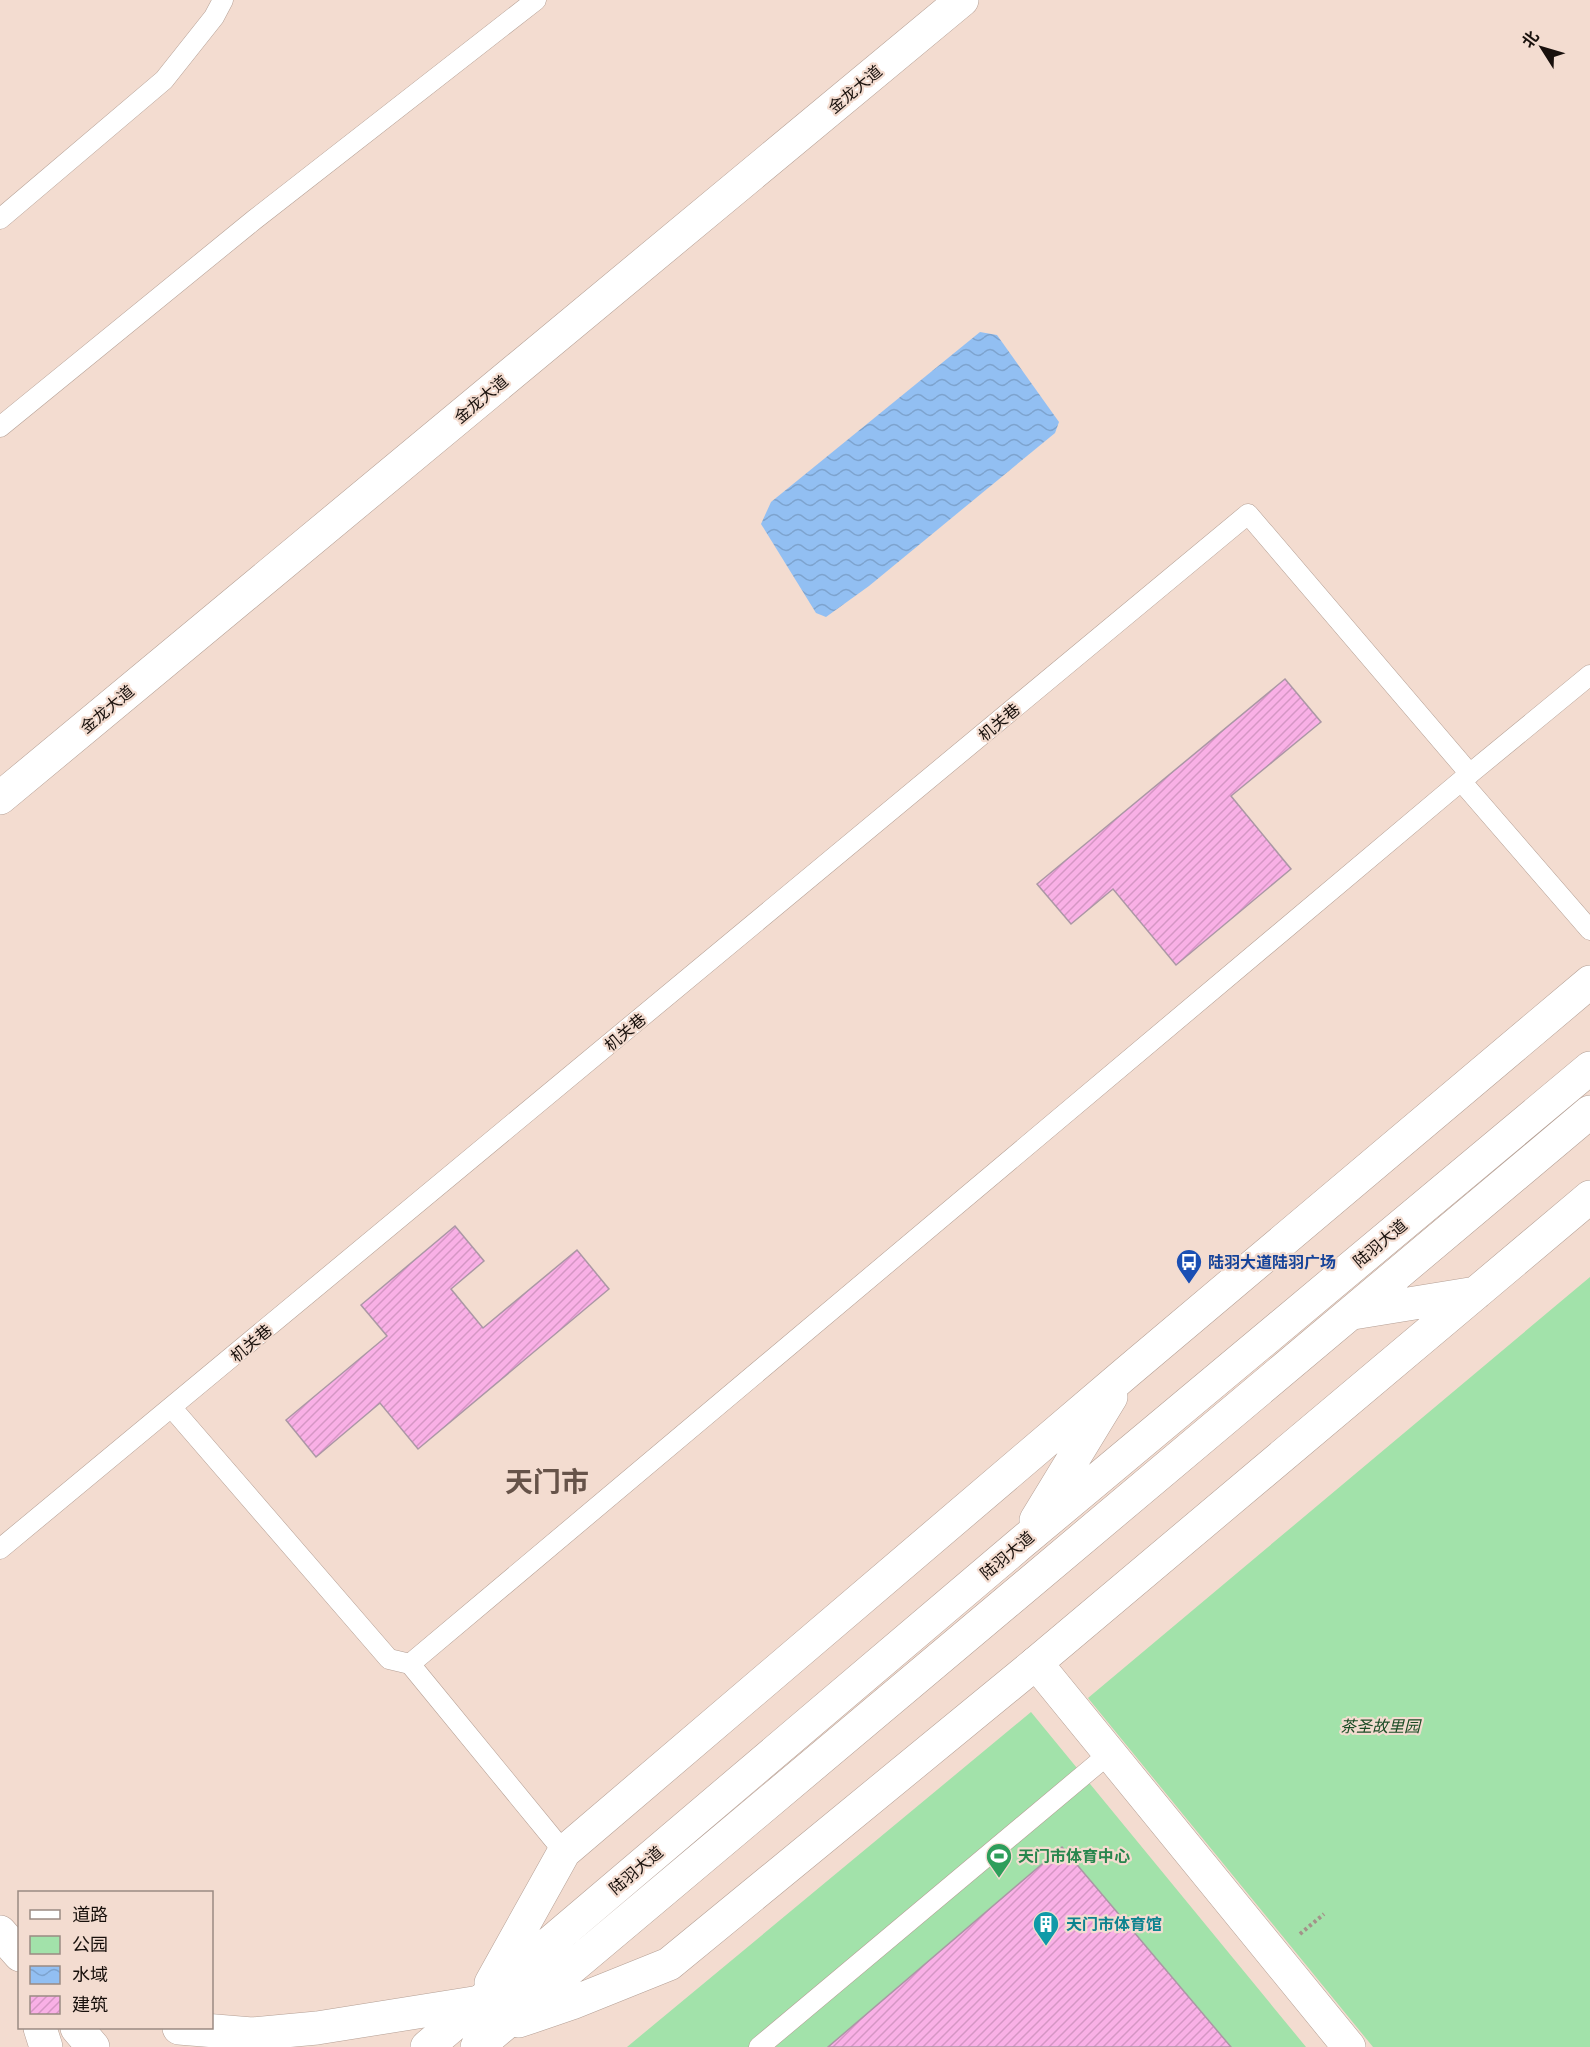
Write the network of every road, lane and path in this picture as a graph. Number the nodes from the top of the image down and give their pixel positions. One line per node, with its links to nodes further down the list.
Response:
1 (223, 0): 4 (lane)
2 (536, 0): 5 (lane)
3 (962, 0): 8 (main road, 金龙大道)
4 (0, 219)
5 (0, 428)
6 (1590, 675): 7 (lane)
7 (1466, 777): 9 (lane); 17 (lane, 机关巷); 21 (lane)
8 (0, 798)
9 (1590, 930)
10 (1590, 982): 16 (main road)
11 (1590, 1068): 18 (main road, 陆羽大道)
12 (1590, 1113): 15 (main road, 陆羽大道)
13 (1590, 1197): 14 (main road)
14 (1476, 1293): 15 (main road); 20 (main road)
15 (1351, 1313): 28 (main road, 陆羽大道)
16 (1126, 1373): 18 (main road); 23 (main road)
17 (172, 1408): 19 (lane, 机关巷); 21 (lane)
18 (1021, 1543): 24 (main road, 陆羽大道)
19 (0, 1549)
20 (1036, 1663): 22 (main road); 28 (main road)
21 (410, 1664): 23 (lane)
22 (1110, 1753): 32 (lane); 33 (main road)
23 (564, 1852): 24 (main road)
24 (480, 2002): 27 (main road); 31 (main road, 陆羽大道)
25 (40, 2029): 29 (main road)
26 (78, 2029): 30 (main road)
27 (191, 2029)
28 (490, 2041)
29 (46, 2047)
30 (93, 2047)
31 (428, 2047)
32 (759, 2047)
33 (1349, 2047)

